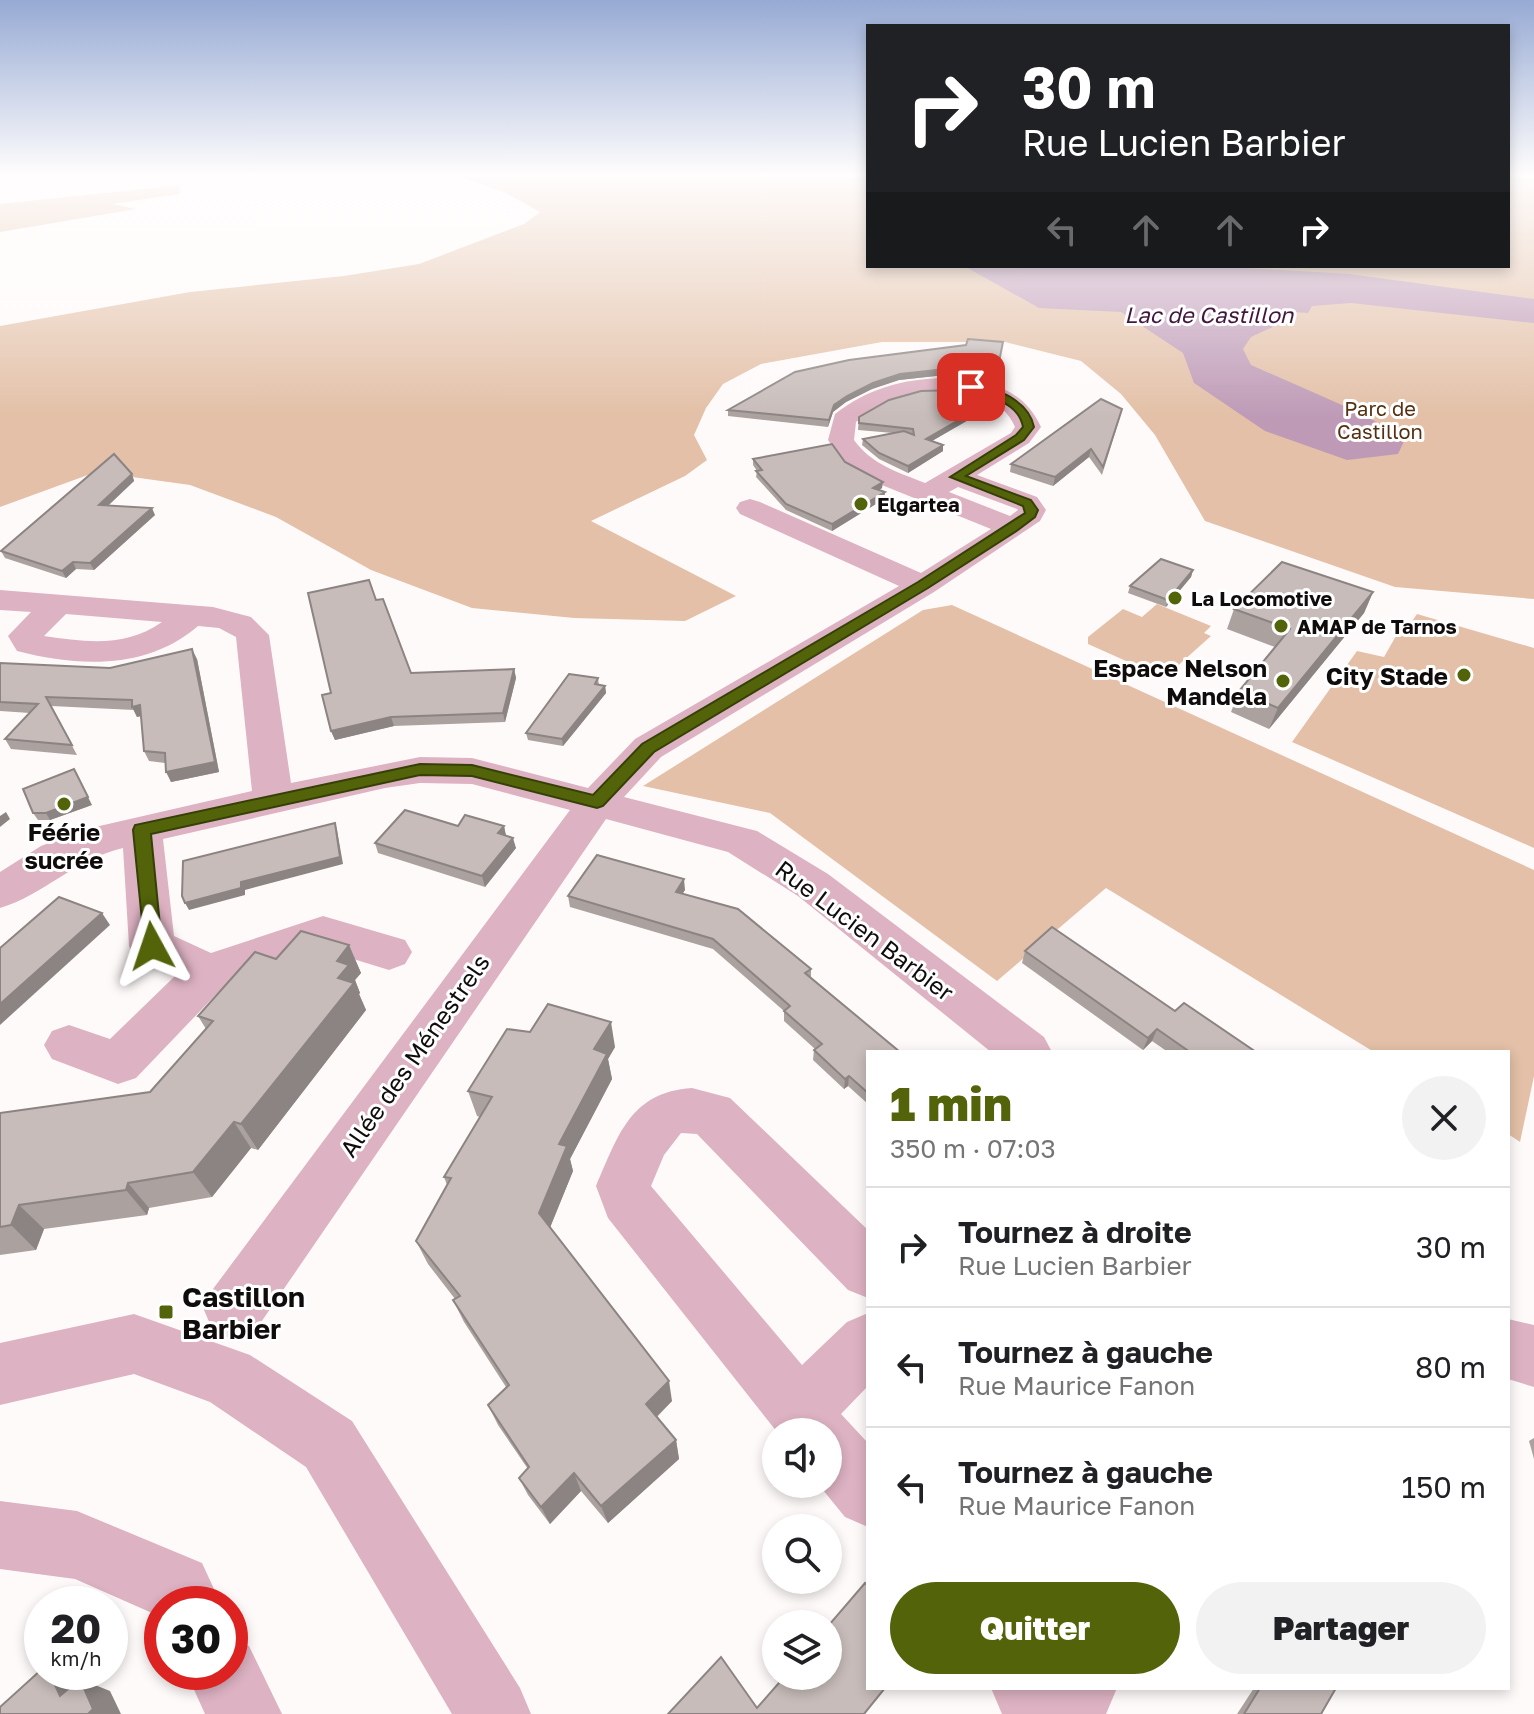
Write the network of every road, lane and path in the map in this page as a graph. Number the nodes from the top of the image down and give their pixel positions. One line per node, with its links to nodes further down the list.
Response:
1 (956, 477): 2 (street); 2 (street); 4 (street)
2 (928, 493): 4 (street)
3 (750, 508): 5 (street)
4 (1013, 528): 5 (street, Allée des Ménestrels)
5 (923, 585): 11 (street, Allée des Ménestrels)
6 (0, 600): 7 (street)
7 (58, 604): 8 (street); 9 (street)
8 (190, 615): 9 (street); 10 (street)
9 (12, 643)
10 (273, 799): 11 (street, Rue Lucien Barbier); 12 (street, Rue Lucien Barbier)
11 (597, 802): 17 (street, Rue Lucien Barbier); 19 (street, Allée des Ménestrels)
12 (142, 830): 13 (street, Rue Lucien Barbier); 15 (street)
13 (0, 892)
14 (389, 952): 15 (street)
15 (209, 972): 16 (street)
16 (69, 1045)
17 (1024, 1050)
18 (866, 1268): 24 (street)
19 (234, 1310)
20 (866, 1346): 25 (street)
21 (1510, 1350): 22 (street)
22 (1534, 1356)
23 (0, 1374): 34 (street)
24 (806, 1418)
25 (822, 1418)
26 (842, 1462): 27 (street)
27 (866, 1492)
28 (0, 1535): 29 (street)
29 (172, 1586)
30 (232, 1690): 33 (street)
31 (1030, 1690): 35 (street)
32 (1079, 1690): 36 (street)
33 (245, 1714)
34 (494, 1714)
35 (1049, 1714)
36 (1062, 1714)

